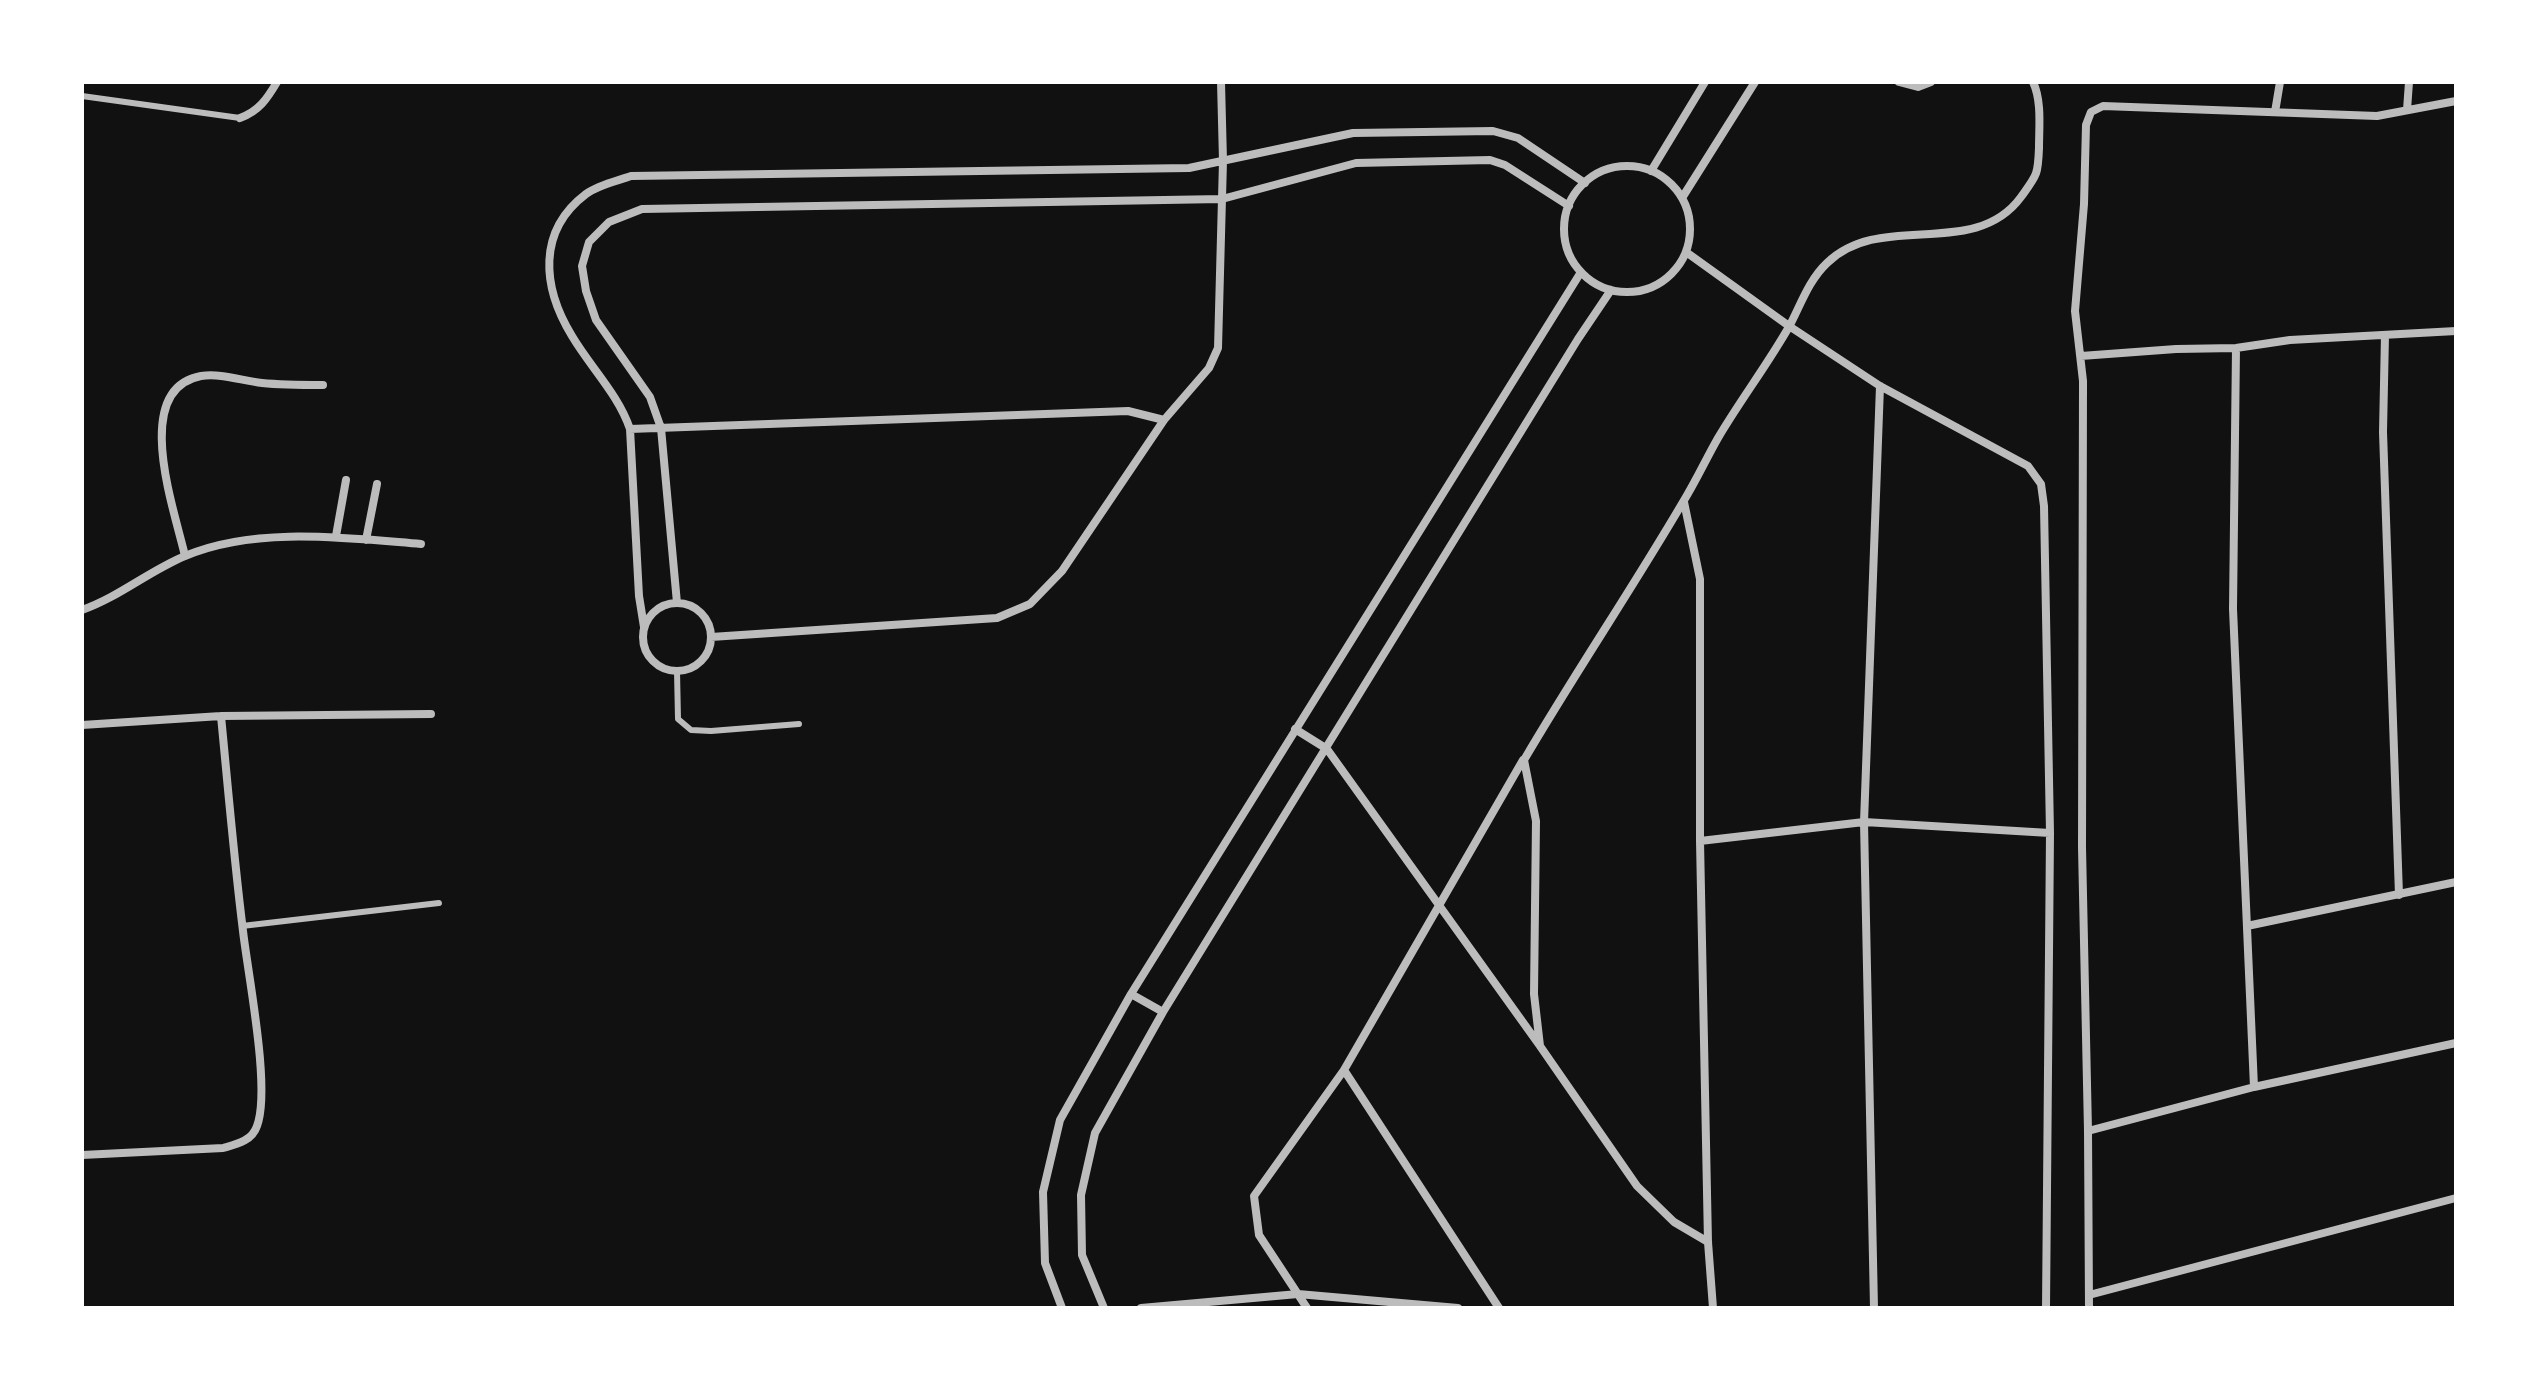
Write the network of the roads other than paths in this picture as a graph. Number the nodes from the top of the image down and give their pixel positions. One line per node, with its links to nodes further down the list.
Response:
1 (277, 82): 14 (street)
2 (1221, 82): 15 (street)
3 (1705, 82): 16 (street)
4 (1755, 82): 18 (street)
5 (1899, 82): 6 (street)
6 (1931, 82)
7 (2033, 82): 24 (street)
8 (2280, 82): 13 (street)
9 (2409, 82): 12 (street)
10 (82, 96): 14 (lane)
11 (2456, 101): 12 (street)
12 (2407, 110): 13 (street)
13 (2275, 112): 28 (street)
14 (240, 118)
15 (1223, 161): 17 (street); 19 (street); 33 (street)
16 (1651, 171): 17 (street); 18 (street)
17 (1585, 183): 20 (street)
18 (1682, 198): 21 (street)
19 (1222, 199): 20 (street); 31 (street); 32 (street)
20 (1569, 206): 22 (street)
21 (1686, 252): 23 (street); 24 (street)
22 (1581, 272): 23 (street); 50 (street)
23 (1611, 290): 51 (street)
24 (1789, 326): 30 (street); 36 (street)
25 (2456, 331): 26 (street)
26 (2385, 335): 27 (street); 57 (street)
27 (2236, 348): 28 (street); 61 (street)
28 (2081, 356): 68 (street)
29 (323, 385): 40 (street)
30 (1880, 386): 53 (street); 54 (street)
31 (1164, 420): 32 (street); 44 (street)
32 (661, 428): 33 (street); 41 (street)
33 (630, 429): 43 (street)
34 (346, 480): 37 (street)
35 (377, 484): 38 (street)
36 (1684, 502): 52 (street); 55 (street)
37 (336, 536): 38 (street); 40 (street)
38 (366, 540): 39 (street)
39 (421, 544)
40 (185, 556): 42 (street)
41 (677, 603): 43 (street); 44 (street)
42 (82, 610)
43 (644, 627): 45 (street)
44 (711, 637): 45 (street)
45 (677, 671): 48 (lane)
46 (431, 714): 47 (street)
47 (221, 716): 49 (street); 60 (street)
48 (799, 724)
49 (82, 725)
50 (1295, 729): 51 (street); 62 (street)
51 (1327, 749): 59 (street); 63 (street)
52 (1524, 760): 59 (street); 65 (street)
53 (1864, 822): 54 (street); 55 (street); 81 (street)
54 (2050, 833): 82 (street)
55 (1700, 841): 71 (street)
56 (2456, 882): 57 (street)
57 (2399, 895): 61 (street)
58 (439, 903): 60 (lane)
59 (1440, 905): 65 (street); 66 (street)
60 (242, 926): 69 (street)
61 (2247, 926): 67 (street)
62 (1131, 994): 63 (street); 74 (street)
63 (1163, 1012): 75 (street)
64 (2456, 1043): 67 (street)
65 (1540, 1046): 71 (street)
66 (1344, 1070): 72 (street); 79 (street)
67 (2254, 1087): 68 (street)
68 (2088, 1131): 73 (street)
69 (82, 1155)
70 (2456, 1198): 73 (street)
71 (1708, 1242): 80 (street)
72 (1298, 1294): 76 (street); 77 (street); 78 (street)
73 (2089, 1295): 83 (street)
74 (1062, 1308)
75 (1104, 1308)
76 (1141, 1308)
77 (1307, 1308)
78 (1458, 1308)
79 (1499, 1308)
80 (1713, 1308)
81 (1874, 1308)
82 (2046, 1308)
83 (2089, 1308)

